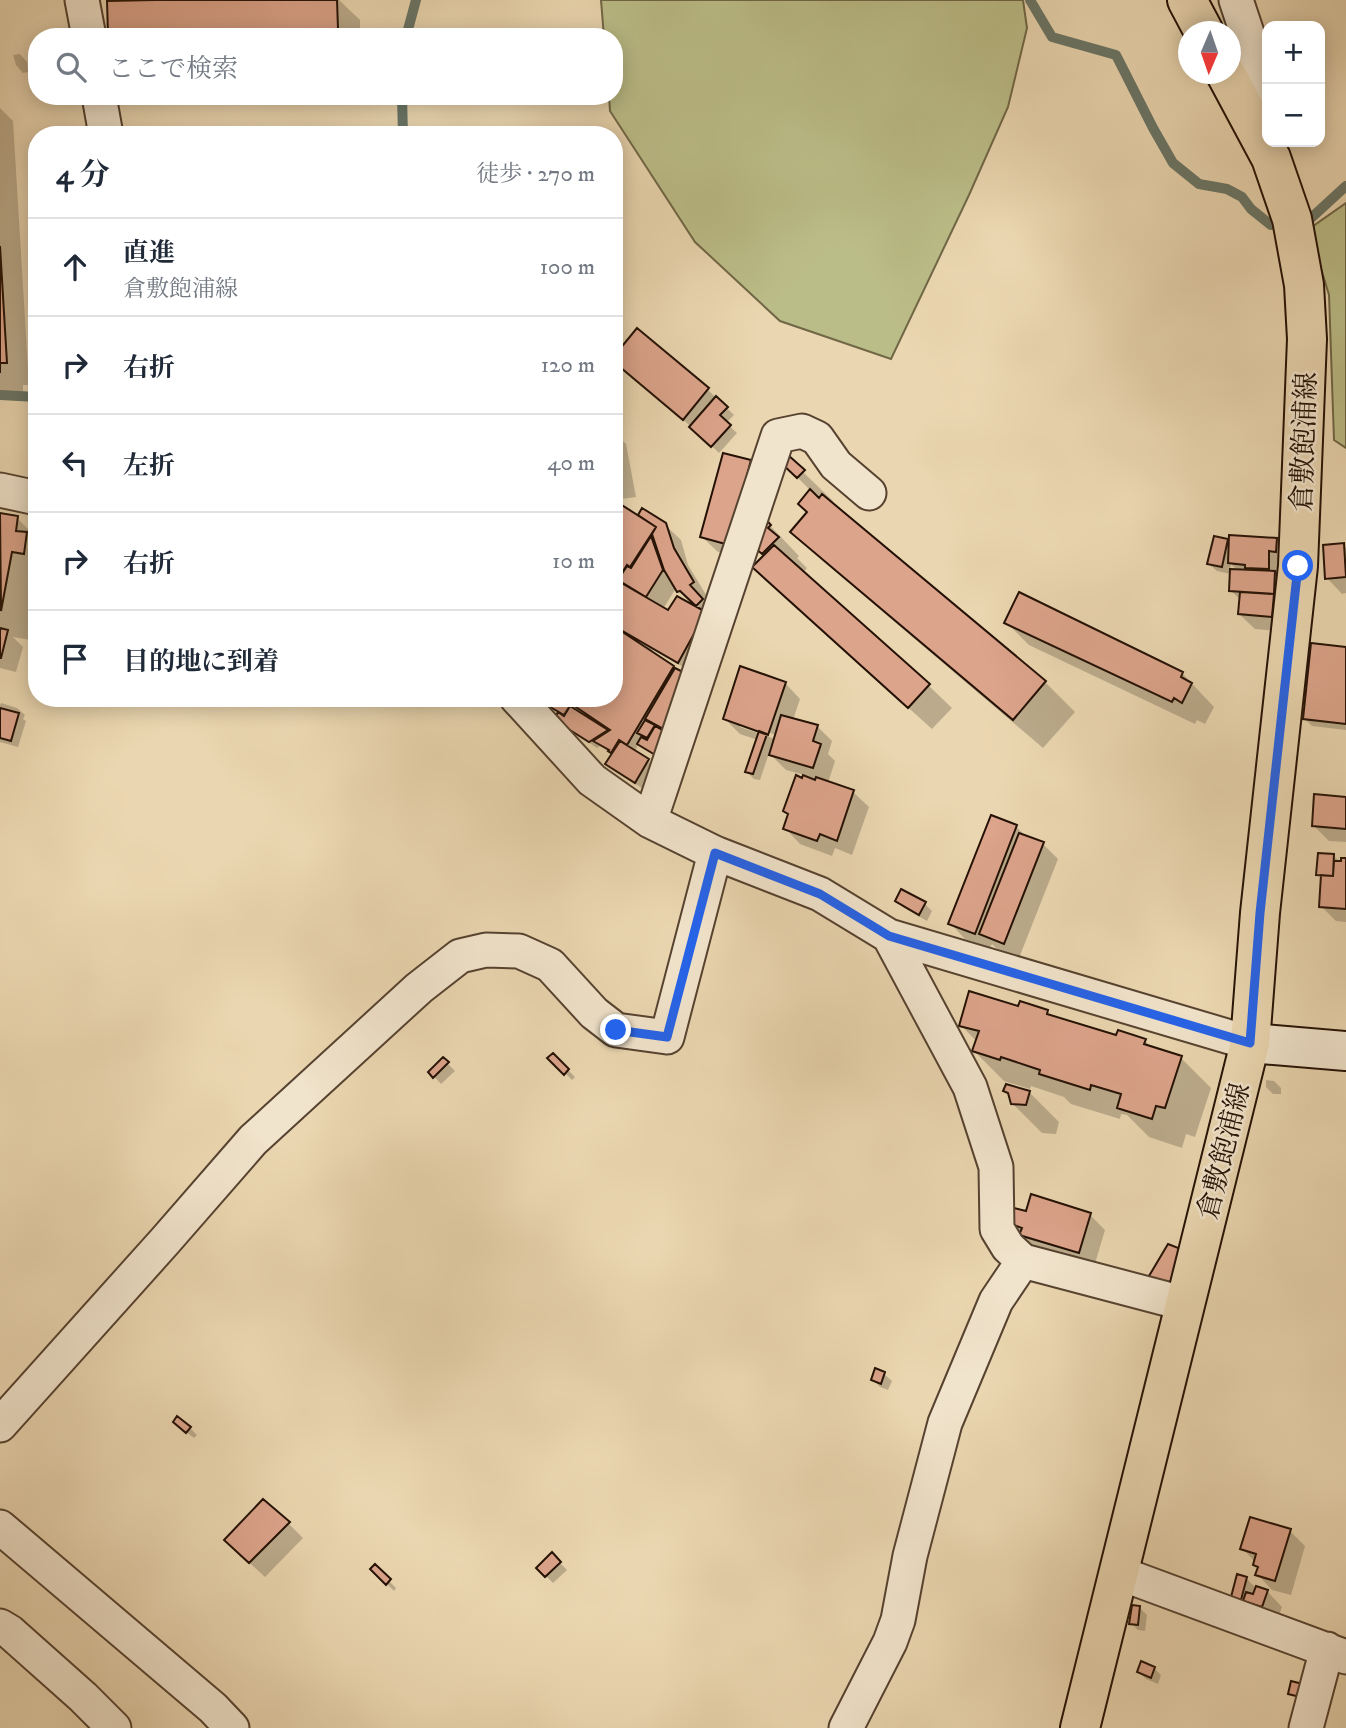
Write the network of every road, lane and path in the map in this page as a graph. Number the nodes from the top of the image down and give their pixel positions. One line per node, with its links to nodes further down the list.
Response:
1 (82, 0): 5 (street)
2 (1187, 0): 4 (main road)
3 (1236, 0): 7 (street)
4 (1198, 21)
5 (87, 28)
6 (1232, 84): 10 (main road, 倉敷飽浦線)
7 (1264, 84)
8 (101, 105): 9 (street)
9 (104, 126)
10 (1273, 150): 18 (main road, 倉敷飽浦線)
11 (0, 490): 13 (street)
12 (869, 493): 15 (street)
13 (28, 496)
14 (525, 707): 15 (street)
15 (650, 821): 16 (street)
16 (715, 853): 17 (street); 22 (street)
17 (889, 936): 18 (street); 20 (street)
18 (1250, 1043): 19 (main road); 21 (main road, 倉敷飽浦線)
19 (1346, 1051)
20 (1023, 1261): 21 (street); 29 (street)
21 (1186, 1304): 24 (main road, 倉敷飽浦線)
22 (0, 1425)
23 (0, 1527): 28 (street)
24 (1119, 1573): 26 (street); 30 (main road, 倉敷飽浦線)
25 (0, 1626): 27 (street)
26 (1337, 1653): 31 (street)
27 (114, 1728)
28 (232, 1728)
29 (846, 1728)
30 (1080, 1728)
31 (1306, 1728)

